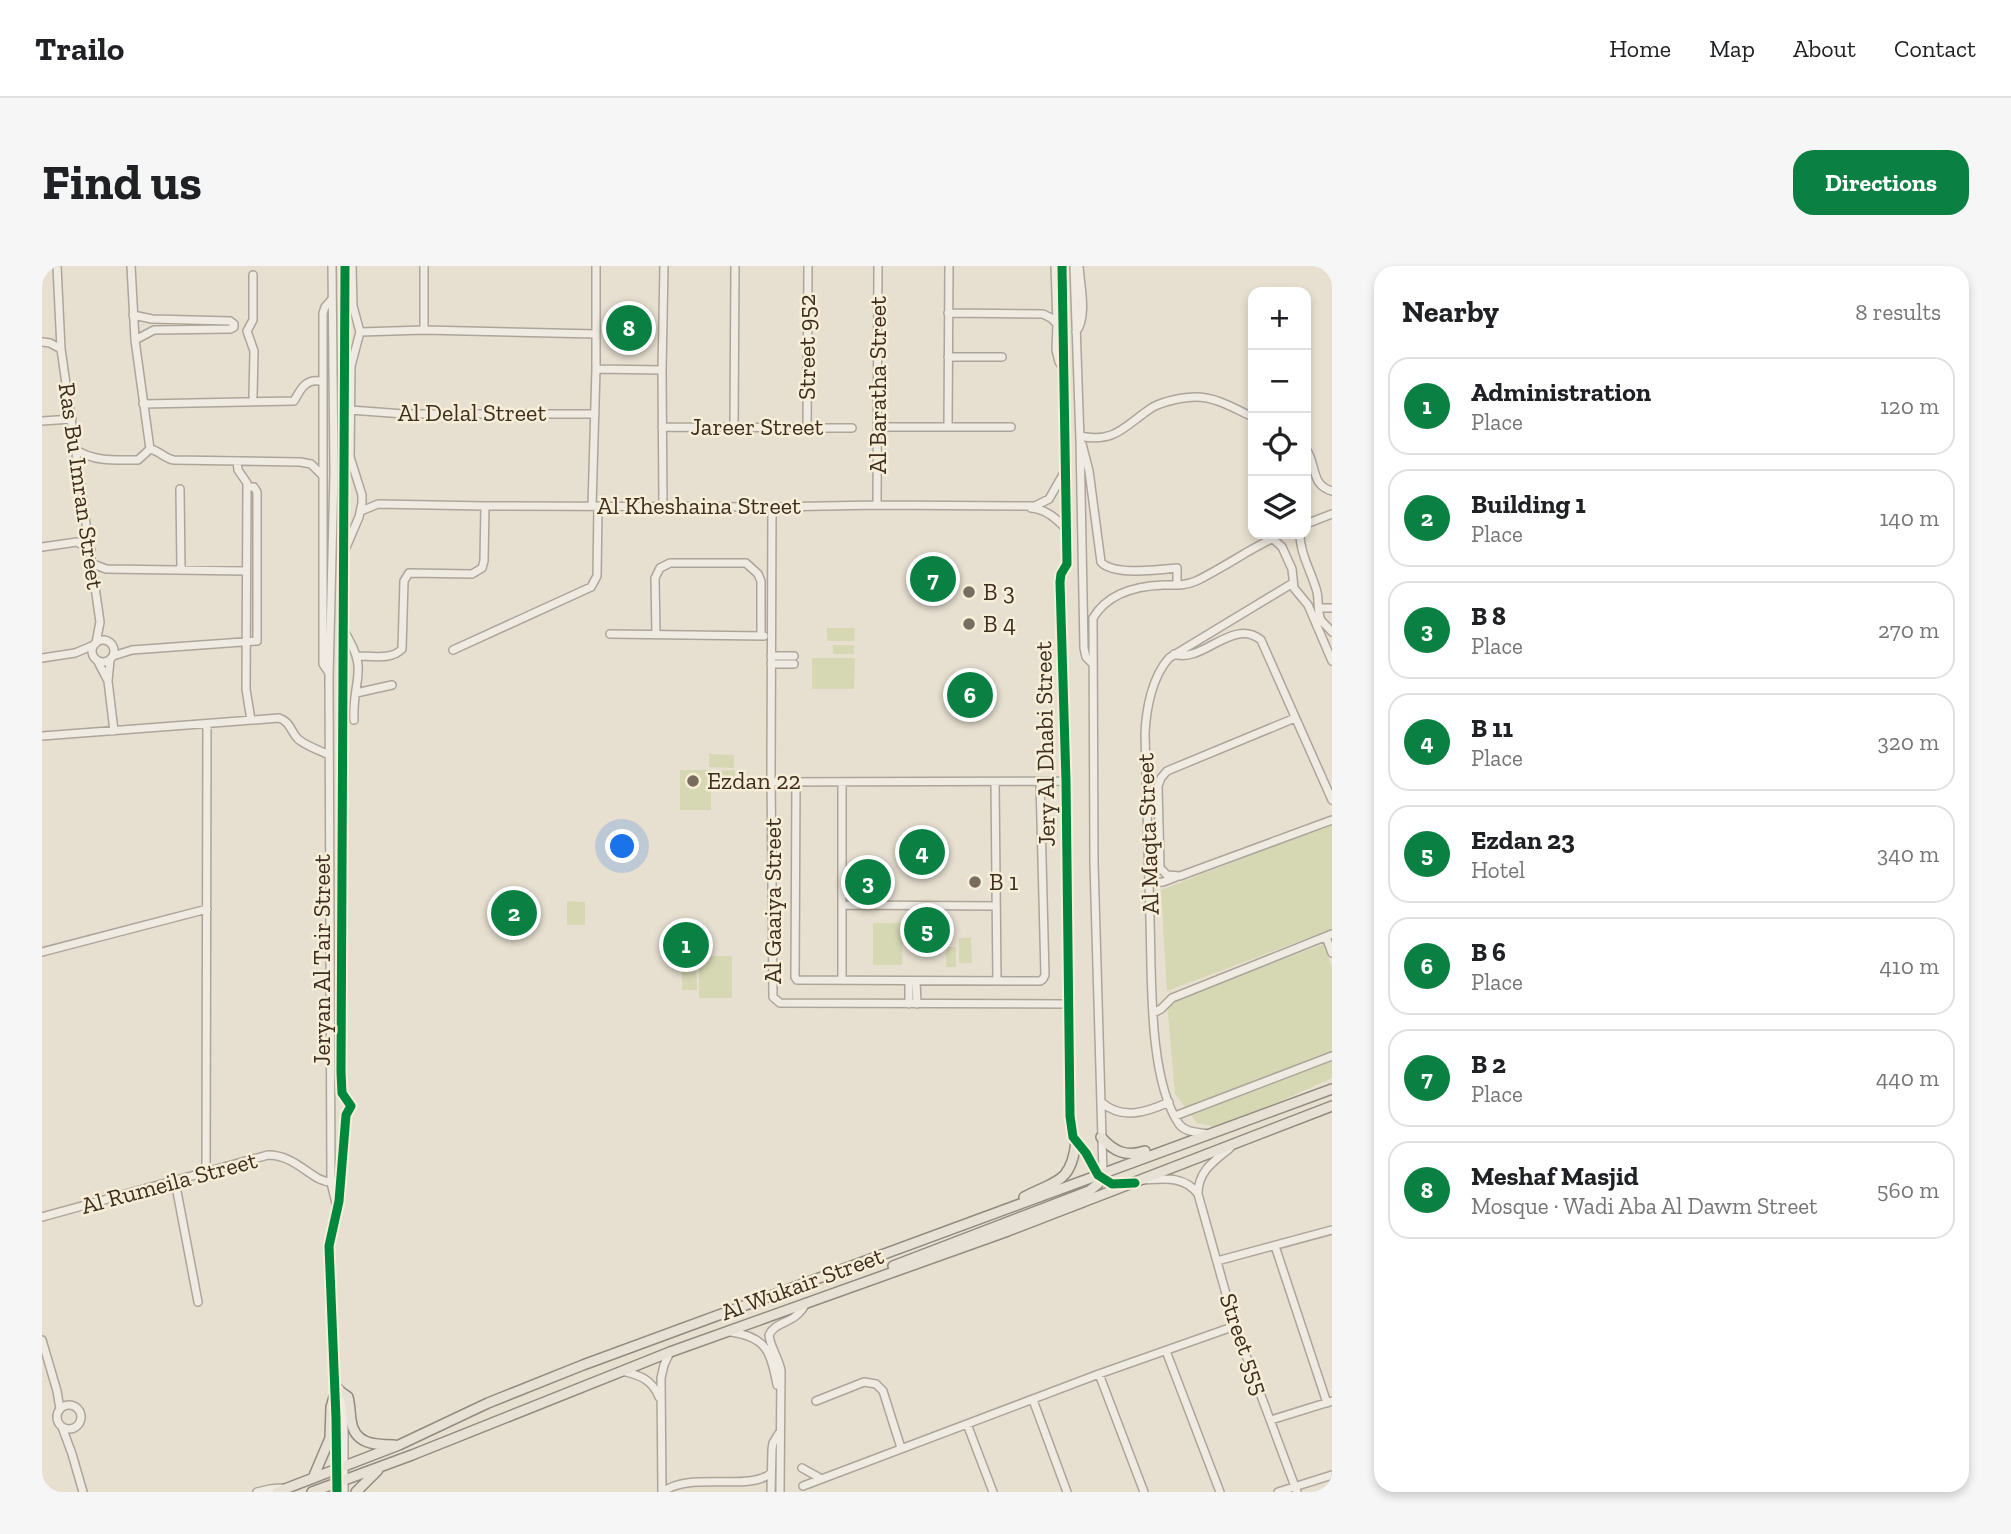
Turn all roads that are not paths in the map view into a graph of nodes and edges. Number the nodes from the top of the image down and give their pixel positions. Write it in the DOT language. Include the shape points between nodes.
graph roads {
  1 [pos="57,266"];
  2 [pos="131,266"];
  3 [pos="345,266"];
  4 [pos="352,266"];
  5 [pos="424,266"];
  6 [pos="596,266"];
  7 [pos="664,266"];
  8 [pos="735,266"];
  9 [pos="808,266"];
  10 [pos="878,266"];
  11 [pos="949,266"];
  12 [pos="1055,266"];
  13 [pos="1062,266"];
  14 [pos="1074,266"];
  15 [pos="1079,266"];
  16 [pos="330,267"];
  17 [pos="253,275"];
  18 [pos="332,299"];
  19 [pos="1057,305"];
  20 [pos="948,313"];
  21 [pos="1043,314"];
  22 [pos="133,315"];
  23 [pos="252,323"];
  24 [pos="1057,324"];
  25 [pos="234,326"];
  26 [pos="424,330"];
  27 [pos="360,332"];
  28 [pos="1076,333"];
  29 [pos="596,334"];
  30 [pos="135,340"];
  31 [pos="42,342"];
  32 [pos="61,349"];
  33 [pos="948,357"];
  34 [pos="1002,357"];
  35 [pos="596,369"];
  36 [pos="1064,369"];
  37 [pos="662,370"];
  38 [pos="323,382"];
  39 [pos="253,396"];
  40 [pos="143,404"];
  41 [pos="350,410"];
  42 [pos="595,414"];
  43 [pos="1248,415"];
  44 [pos="72,419"];
  45 [pos="42,421"];
  46 [pos="662,427"];
  47 [pos="734,427"];
  48 [pos="877,427"];
  49 [pos="948,427"];
  50 [pos="1011,427"];
  51 [pos="807,428"];
  52 [pos="852,428"];
  53 [pos="1080,438"];
  54 [pos="150,449"];
  55 [pos="76,450"];
  56 [pos="323,457"];
  57 [pos="1311,460"];
  58 [pos="237,461"];
  59 [pos="311,464"];
  60 [pos="1066,470"];
  61 [pos="323,477"];
  62 [pos="247,487"];
  63 [pos="180,489"];
  64 [pos="1332,491"];
  65 [pos="362,495"];
  66 [pos="378,504"];
  67 [pos="247,505"];
  68 [pos="257,505"];
  69 [pos="877,505"];
  70 [pos="485,506"];
  71 [pos="595,506"];
  72 [pos="663,506"];
  73 [pos="772,507"];
  74 [pos="1035,507"];
  75 [pos="361,511"];
  76 [pos="1332,514"];
  77 [pos="1311,522"];
  78 [pos="88,529"];
  79 [pos="1067,530"];
  80 [pos="1270,539"];
  81 [pos="1273,539"];
  82 [pos="1301,539"];
  83 [pos="77,542"];
  84 [pos="42,547"];
  85 [pos="247,548"];
  86 [pos="256,548"];
  87 [pos="91,550"];
  88 [pos="342,555"];
  89 [pos="93,564"];
  90 [pos="181,569"];
  91 [pos="246,570"];
  92 [pos="1293,583"];
  93 [pos="1177,585"];
  94 [pos="327,598"];
  95 [pos="1319,608"];
  96 [pos="1332,608"];
  97 [pos="100,622"];
  98 [pos="342,628"];
  99 [pos="1332,632"];
  100 [pos="610,634"];
  101 [pos="656,635"];
  102 [pos="761,636"];
  103 [pos="771,636"];
  104 [pos="246,641"];
  105 [pos="110,643"];
  106 [pos="95,644"];
  107 [pos="132,650"];
  108 [pos="453,650"];
  109 [pos="75,653"];
  110 [pos="1174,654"];
  111 [pos="358,656"];
  112 [pos="42,657"];
  113 [pos="111,658"];
  114 [pos="96,660"];
  115 [pos="771,660"];
  116 [pos="794,660"];
  117 [pos="1332,662"];
  118 [pos="1092,663"];
  119 [pos="108,681"];
  120 [pos="392,685"];
  121 [pos="356,693"];
  122 [pos="1295,718"];
  123 [pos="251,720"];
  124 [pos="354,720"];
  125 [pos="207,723"];
  126 [pos="114,731"];
  127 [pos="42,736"];
  128 [pos="329,755"];
  129 [pos="1066,781"];
  130 [pos="771,782"];
  131 [pos="796,782"];
  132 [pos="842,782"];
  133 [pos="995,782"];
  134 [pos="1040,782"];
  135 [pos="1332,800"];
  136 [pos="1332,820"];
  137 [pos="1177,877"];
  138 [pos="1149,883"];
  139 [pos="842,905"];
  140 [pos="996,906"];
  141 [pos="206,909"];
  142 [pos="1329,935"];
  143 [pos="42,952"];
  144 [pos="1332,953"];
  145 [pos="842,980"];
  146 [pos="913,981"];
  147 [pos="997,981"];
  148 [pos="913,1004"];
  149 [pos="1068,1004"];
  150 [pos="1153,1013"];
  151 [pos="1332,1056"];
  152 [pos="1331,1089"];
  153 [pos="347,1100"];
  154 [pos="332,1101"];
  155 [pos="1101,1102"];
  156 [pos="1169,1102"];
  157 [pos="1332,1106"];
  158 [pos="1117,1113"];
  159 [pos="1175,1116"];
  160 [pos="1101,1125"];
  161 [pos="1209,1134"];
  162 [pos="1101,1137"];
  163 [pos="1076,1142"];
  164 [pos="1236,1142"];
  165 [pos="1167,1149"];
  166 [pos="206,1173"];
  167 [pos="1101,1176"];
  168 [pos="340,1178"];
  169 [pos="175,1181"];
  170 [pos="1138,1182"];
  171 [pos="331,1183"];
  172 [pos="1198,1194"];
  173 [pos="1017,1205"];
  174 [pos="337,1214"];
  175 [pos="42,1217"];
  176 [pos="1332,1230"];
  177 [pos="1275,1246"];
  178 [pos="1217,1261"];
  179 [pos="871,1279"];
  180 [pos="198,1302"];
  181 [pos="806,1303"];
  182 [pos="1235,1326"];
  183 [pos="727,1331"];
  184 [pos="42,1341"];
  185 [pos="1166,1351"];
  186 [pos="670,1352"];
  187 [pos="621,1371"];
  188 [pos="1099,1374"];
  189 [pos="56,1385"];
  190 [pos="338,1394"];
  191 [pos="1033,1400"];
  192 [pos="816,1401"];
  193 [pos="1329,1402"];
  194 [pos="661,1403"];
  195 [pos="779,1403"];
  196 [pos="72,1406"];
  197 [pos="60,1409"];
  198 [pos="1271,1420"];
  199 [pos="967,1424"];
  200 [pos="77,1426"];
  201 [pos="62,1427"];
  202 [pos="779,1433"];
  203 [pos="399,1445"];
  204 [pos="901,1448"];
  205 [pos="72,1454"];
  206 [pos="382,1466"];
  207 [pos="802,1468"];
  208 [pos="771,1473"];
  209 [pos="1332,1475"];
  210 [pos="313,1478"];
  211 [pos="340,1478"];
  212 [pos="820,1478"];
  213 [pos="758,1484"];
  214 [pos="803,1486"];
  215 [pos="1296,1489"];
  216 [pos="285,1491"];
  217 [pos="83,1492"];
  218 [pos="257,1492"];
  219 [pos="312,1492"];
  220 [pos="344,1492"];
  221 [pos="356,1492"];
  222 [pos="662,1492"];
  223 [pos="770,1492"];
  224 [pos="780,1492"];
  225 [pos="993,1492"];
  226 [pos="1067,1492"];
  227 [pos="1144,1492"];
  228 [pos="1220,1492"];
  229 [pos="1278,1492"];
  1 -- 32 [label="street, Ras Bu Imran Street"];
  2 -- 22 [label="street"];
  3 -- 88 [label="street, Jeryan Al Tair Street"];
  4 -- 27 [label="street, Jeryan Al Tair Street" via="353,306"];
  5 -- 26 [label="street"];
  6 -- 29 [label="street"];
  7 -- 37 [label="street"];
  8 -- 47 [label="street"];
  9 -- 51 [label="street, Street 952"];
  10 -- 48 [label="street, Al Baratha Street"];
  11 -- 20 [label="street"];
  12 -- 19 [label="street"];
  13 -- 36 [label="street, Jery Al Dhabi Street"];
  14 -- 28 [label="street, Jery Al Dhabi Street"];
  15 -- 28 [label="street" via="1082,314"];
  16 -- 18 [label="street, Jeryan Al Tair Street"];
  17 -- 23 [label="street"];
  18 -- 38 [label="street" via="323,313"];
  18 -- 94 [label="street, Jeryan Al Tair Street" via="334,473"];
  19 -- 21 [label="street"];
  19 -- 24 [label="street"];
  20 -- 21 [label="street"];
  20 -- 33 [label="street"];
  21 -- 24 [label="street"];
  22 -- 25 [label="street" via="152,320 230,321"];
  22 -- 30 [label="street"];
  23 -- 25 [label="street"];
  23 -- 39 [label="street" via="247,331 254,351"];
  24 -- 36 [label="street" via="1056,349"];
  25 -- 30 [label="street" via="154,330"];
  26 -- 27 [label="street"];
  26 -- 29 [label="street"];
  27 -- 41 [label="street, Jeryan Al Tair Street" via="352,360"];
  28 -- 53 [label="street, Jery Al Dhabi Street"];
  29 -- 35 [label="street"];
  30 -- 40 [label="street"];
  31 -- 32 [label="street"];
  32 -- 44 [label="street, Ras Bu Imran Street"];
  33 -- 34 [label="street"];
  33 -- 49 [label="street"];
  35 -- 37 [label="street"];
  35 -- 42 [label="street"];
  36 -- 60 [label="street, Jery Al Dhabi Street"];
  37 -- 46 [label="street"];
  38 -- 40 [label="street" via="309,381 294,401"];
  38 -- 56 [label="street"];
  40 -- 54 [label="street"];
  41 -- 42 [label="street, Al Delal Street"];
  41 -- 65 [label="street, Jeryan Al Tair Street" via="351,457"];
  42 -- 71 [label="street"];
  43 -- 53 [label="street" via="1195,397 1156,405 1110,436"];
  44 -- 45 [label="street"];
  44 -- 55 [label="street, Ras Bu Imran Street"];
  46 -- 47 [label="street, Jareer Street"];
  46 -- 72 [label="street"];
  47 -- 51 [label="street, Jareer Street"];
  48 -- 49 [label="street"];
  48 -- 69 [label="street, Al Baratha Street"];
  49 -- 50 [label="street"];
  51 -- 52 [label="street, Jareer Street"];
  53 -- 93 [label="street" via="1088,464 1101,562 1119,570 1177,568"];
  53 -- 118 [label="street, Jery Al Dhabi Street" via="1084,648"];
  54 -- 55 [label="street" via="136,460 93,459"];
  54 -- 58 [label="street" via="171,460"];
  55 -- 78 [label="street, Ras Bu Imran Street"];
  56 -- 59 [label="street"];
  56 -- 61 [label="street"];
  57 -- 64 [label="street" via="1319,484"];
  58 -- 59 [label="street"];
  58 -- 62 [label="street"];
  59 -- 61 [label="street"];
  60 -- 74 [label="street" via="1052,496"];
  60 -- 79 [label="street, Jery Al Dhabi Street"];
  61 -- 94 [label="street"];
  62 -- 67 [label="street"];
  62 -- 68 [label="street" via="257,490"];
  63 -- 90 [label="street"];
  65 -- 66 [label="street, Al Kheshaina Street"];
  65 -- 75 [label="street, Jeryan Al Tair Street"];
  66 -- 70 [label="street, Al Kheshaina Street"];
  66 -- 75 [label="street, Al Kheshaina Street"];
  67 -- 68 [label="street"];
  67 -- 85 [label="street"];
  68 -- 86 [label="street"];
  69 -- 73 [label="street, Al Kheshaina Street"];
  69 -- 74 [label="street, Al Kheshaina Street"];
  70 -- 71 [label="street, Al Kheshaina Street"];
  70 -- 111 [label="street" via="482,568 472,574 412,572 405,578 400,652"];
  71 -- 72 [label="street, Al Kheshaina Street"];
  71 -- 108 [label="street" via="597,576 591,587"];
  72 -- 73 [label="street, Al Kheshaina Street"];
  73 -- 103 [label="street, Al Gaaiya Street"];
  74 -- 79 [label="street"];
  75 -- 88 [label="street, Jeryan Al Tair Street"];
  76 -- 77 [label="street"];
  78 -- 83 [label="street"];
  78 -- 87 [label="street, Ras Bu Imran Street"];
  79 -- 129 [label="street, Jery Al Dhabi Street" via="1067,564 1060,578"];
  80 -- 93 [label="street" via="1197,580"];
  81 -- 92 [label="street" via="1288,559"];
  82 -- 95 [label="street"];
  83 -- 84 [label="street"];
  83 -- 87 [label="street"];
  85 -- 86 [label="street"];
  85 -- 91 [label="street"];
  86 -- 104 [label="street" via="257,641"];
  87 -- 89 [label="street, Ras Bu Imran Street"];
  88 -- 98 [label="street, Jeryan Al Tair Street"];
  89 -- 90 [label="street" via="106,569"];
  89 -- 97 [label="street, Ras Bu Imran Street"];
  90 -- 91 [label="street"];
  91 -- 104 [label="street"];
  92 -- 110 [label="street, Al Maqta Street"];
  92 -- 117 [label="street" via="1295,592 1307,602"];
  93 -- 118 [label="street, Jery Al Dhabi Street" via="1129,590 1099,608 1093,618"];
  94 -- 128 [label="street, Jeryan Al Tair Street"];
  95 -- 96 [label="street"];
  95 -- 99 [label="street" via="1321,620"];
  97 -- 105 [label="street, Ras Bu Imran Street"];
  97 -- 106 [label="street, Ras Bu Imran Street"];
  98 -- 111 [label="street"];
  98 -- 153 [label="street, Jeryan Al Tair Street" via="341,1072"];
  100 -- 101 [label="street"];
  101 -- 102 [label="street"];
  101 -- 102 [label="street" via="655,578 660,568 670,563 747,563 761,581"];
  102 -- 103 [label="street"];
  103 -- 115 [label="street, Al Gaaiya Street"];
  104 -- 107 [label="street"];
  104 -- 123 [label="street"];
  105 -- 106 [label="street"];
  105 -- 107 [label="street"];
  105 -- 113 [label="street" via="114,650"];
  106 -- 109 [label="street"];
  106 -- 114 [label="street"];
  107 -- 113 [label="street"];
  109 -- 112 [label="street"];
  109 -- 114 [label="street"];
  110 -- 122 [label="street" via="1188,656 1240,634 1258,637"];
  110 -- 138 [label="street, Al Maqta Street" via="1158,675 1147,711"];
  111 -- 121 [label="street"];
  113 -- 114 [label="street"];
  113 -- 119 [label="street"];
  114 -- 119 [label="street"];
  115 -- 116 [label="street"];
  115 -- 130 [label="street, Al Gaaiya Street"];
  118 -- 155 [label="street, Jery Al Dhabi Street"];
  119 -- 126 [label="street"];
  120 -- 121 [label="street"];
  121 -- 124 [label="street"];
  122 -- 135 [label="street"];
  122 -- 137 [label="street" via="1167,771 1159,782 1159,865 1165,874"];
  123 -- 125 [label="street"];
  123 -- 128 [label="street" via="282,719 302,742"];
  125 -- 126 [label="street"];
  125 -- 141 [label="street"];
  126 -- 127 [label="street"];
  128 -- 154 [label="street, Jeryan Al Tair Street"];
  129 -- 134 [label="street"];
  129 -- 149 [label="street, Jery Al Dhabi Street"];
  130 -- 131 [label="street"];
  130 -- 148 [label="street, Al Gaaiya Street" via="773,997 780,1003"];
  131 -- 132 [label="street"];
  131 -- 145 [label="street" via="795,977"];
  132 -- 133 [label="street"];
  132 -- 139 [label="street"];
  133 -- 134 [label="street"];
  133 -- 140 [label="street"];
  134 -- 147 [label="street" via="1045,977 1040,981"];
  136 -- 137 [label="street"];
  137 -- 138 [label="street"];
  138 -- 150 [label="street, Al Maqta Street"];
  139 -- 140 [label="street"];
  139 -- 145 [label="street"];
  140 -- 147 [label="street"];
  141 -- 143 [label="street"];
  141 -- 166 [label="street"];
  142 -- 144 [label="street"];
  142 -- 150 [label="street" via="1172,998"];
  145 -- 146 [label="street"];
  146 -- 147 [label="street"];
  146 -- 148 [label="street"];
  148 -- 149 [label="street, Al Gaaiya Street"];
  149 -- 163 [label="street, Jery Al Dhabi Street" via="1070,1116"];
  150 -- 156 [label="street, Al Maqta Street"];
  151 -- 159 [label="street"];
  152 -- 161 [label="main road, Al Wukair Street"];
  153 -- 154 [label="street"];
  153 -- 168 [label="street, Jeryan Al Tair Street" via="351,1106 346,1115"];
  154 -- 171 [label="street, Jeryan Al Tair Street"];
  155 -- 158 [label="street"];
  155 -- 160 [label="street, Jery Al Dhabi Street"];
  156 -- 158 [label="street" via="1139,1112"];
  156 -- 159 [label="street, Al Maqta Street"];
  157 -- 164 [label="main road, Al Wukair Street"];
  158 -- 160 [label="street"];
  159 -- 161 [label="street" via="1185,1129"];
  160 -- 162 [label="street, Jery Al Dhabi Street"];
  161 -- 165 [label="main road, Al Wukair Street"];
  162 -- 165 [label="main road" via="1112,1149 1126,1154"];
  162 -- 167 [label="street, Jery Al Dhabi Street"];
  163 -- 167 [label="street, Jery Al Dhabi Street"];
  163 -- 173 [label="main road" via="1073,1163 1065,1175"];
  164 -- 170 [label="main road, Al Wukair Street"];
  164 -- 172 [label="street" via="1204,1171"];
  165 -- 167 [label="main road, Al Wukair Street"];
  166 -- 169 [label="street, Al Rumeila Street"];
  166 -- 171 [label="street, Al Rumeila Street" via="273,1155 288,1158"];
  167 -- 170 [label="street" via="1119,1185"];
  167 -- 173 [label="main road, Al Wukair Street"];
  167 -- 179 [label="main road" via="1089,1191 885,1269"];
  168 -- 171 [label="street"];
  168 -- 174 [label="street, Jeryan Al Tair Street"];
  169 -- 175 [label="street, Al Rumeila Street"];
  169 -- 180 [label="street"];
  170 -- 172 [label="street" via="1178,1180"];
  170 -- 179 [label="main road, Al Wukair Street"];
  171 -- 174 [label="street, Jeryan Al Tair Street"];
  172 -- 178 [label="street, Street 555"];
  173 -- 203 [label="main road, Al Wukair Street" via="583,1365 488,1402"];
  174 -- 190 [label="street, Jeryan Al Tair Street" via="329,1246 333,1376"];
  176 -- 177 [label="street"];
  177 -- 178 [label="street"];
  177 -- 193 [label="street"];
  178 -- 182 [label="street, Street 555"];
  179 -- 181 [label="main road, Al Wukair Street"];
  181 -- 183 [label="main road, Al Wukair Street"];
  181 -- 195 [label="street" via="798,1315 769,1335 780,1365"];
  182 -- 185 [label="street"];
  182 -- 198 [label="street, Street 555"];
  183 -- 186 [label="main road, Al Wukair Street"];
  183 -- 195 [label="street" via="752,1336 764,1346"];
  184 -- 189 [label="street"];
  185 -- 188 [label="street"];
  185 -- 228 [label="street"];
  186 -- 187 [label="main road, Al Wukair Street"];
  186 -- 194 [label="street" via="662,1371"];
  187 -- 194 [label="street" via="651,1383"];
  187 -- 206 [label="main road, Al Wukair Street"];
  188 -- 191 [label="street"];
  188 -- 227 [label="street"];
  189 -- 196 [label="street"];
  189 -- 197 [label="street"];
  190 -- 203 [label="main road" via="346,1395 352,1427 362,1441"];
  190 -- 210 [label="main road" via="331,1408 330,1438"];
  190 -- 211 [label="street, Jeryan Al Tair Street"];
  191 -- 199 [label="street"];
  191 -- 226 [label="street"];
  192 -- 204 [label="street" via="864,1382 876,1384 883,1391"];
  193 -- 198 [label="street"];
  194 -- 222 [label="street"];
  195 -- 202 [label="street"];
  196 -- 197 [label="street"];
  196 -- 200 [label="street" via="80,1413"];
  197 -- 201 [label="street" via="57,1418"];
  198 -- 215 [label="street, Street 555"];
  199 -- 204 [label="street"];
  199 -- 225 [label="street"];
  200 -- 201 [label="street"];
  200 -- 205 [label="street"];
  201 -- 205 [label="street"];
  202 -- 208 [label="street" via="773,1443"];
  202 -- 224 [label="street"];
  203 -- 211 [label="main road, Al Wukair Street"];
  204 -- 212 [label="street"];
  205 -- 217 [label="street"];
  206 -- 211 [label="main road, Al Wukair Street"];
  206 -- 221 [label="main road"];
  207 -- 212 [label="street"];
  208 -- 213 [label="street"];
  208 -- 223 [label="street"];
  209 -- 215 [label="street"];
  210 -- 211 [label="main road, Al Wukair Street"];
  210 -- 216 [label="main road, Al Wukair Street"];
  211 -- 216 [label="main road"];
  211 -- 219 [label="main road, Al Wukair Street"];
  211 -- 220 [label="street, Jeryan Al Tair Street"];
  212 -- 214 [label="street"];
  213 -- 222 [label="street" via="676,1485"];
  213 -- 223 [label="street"];
  215 -- 229 [label="street"];
  216 -- 218 [label="street"];
}
